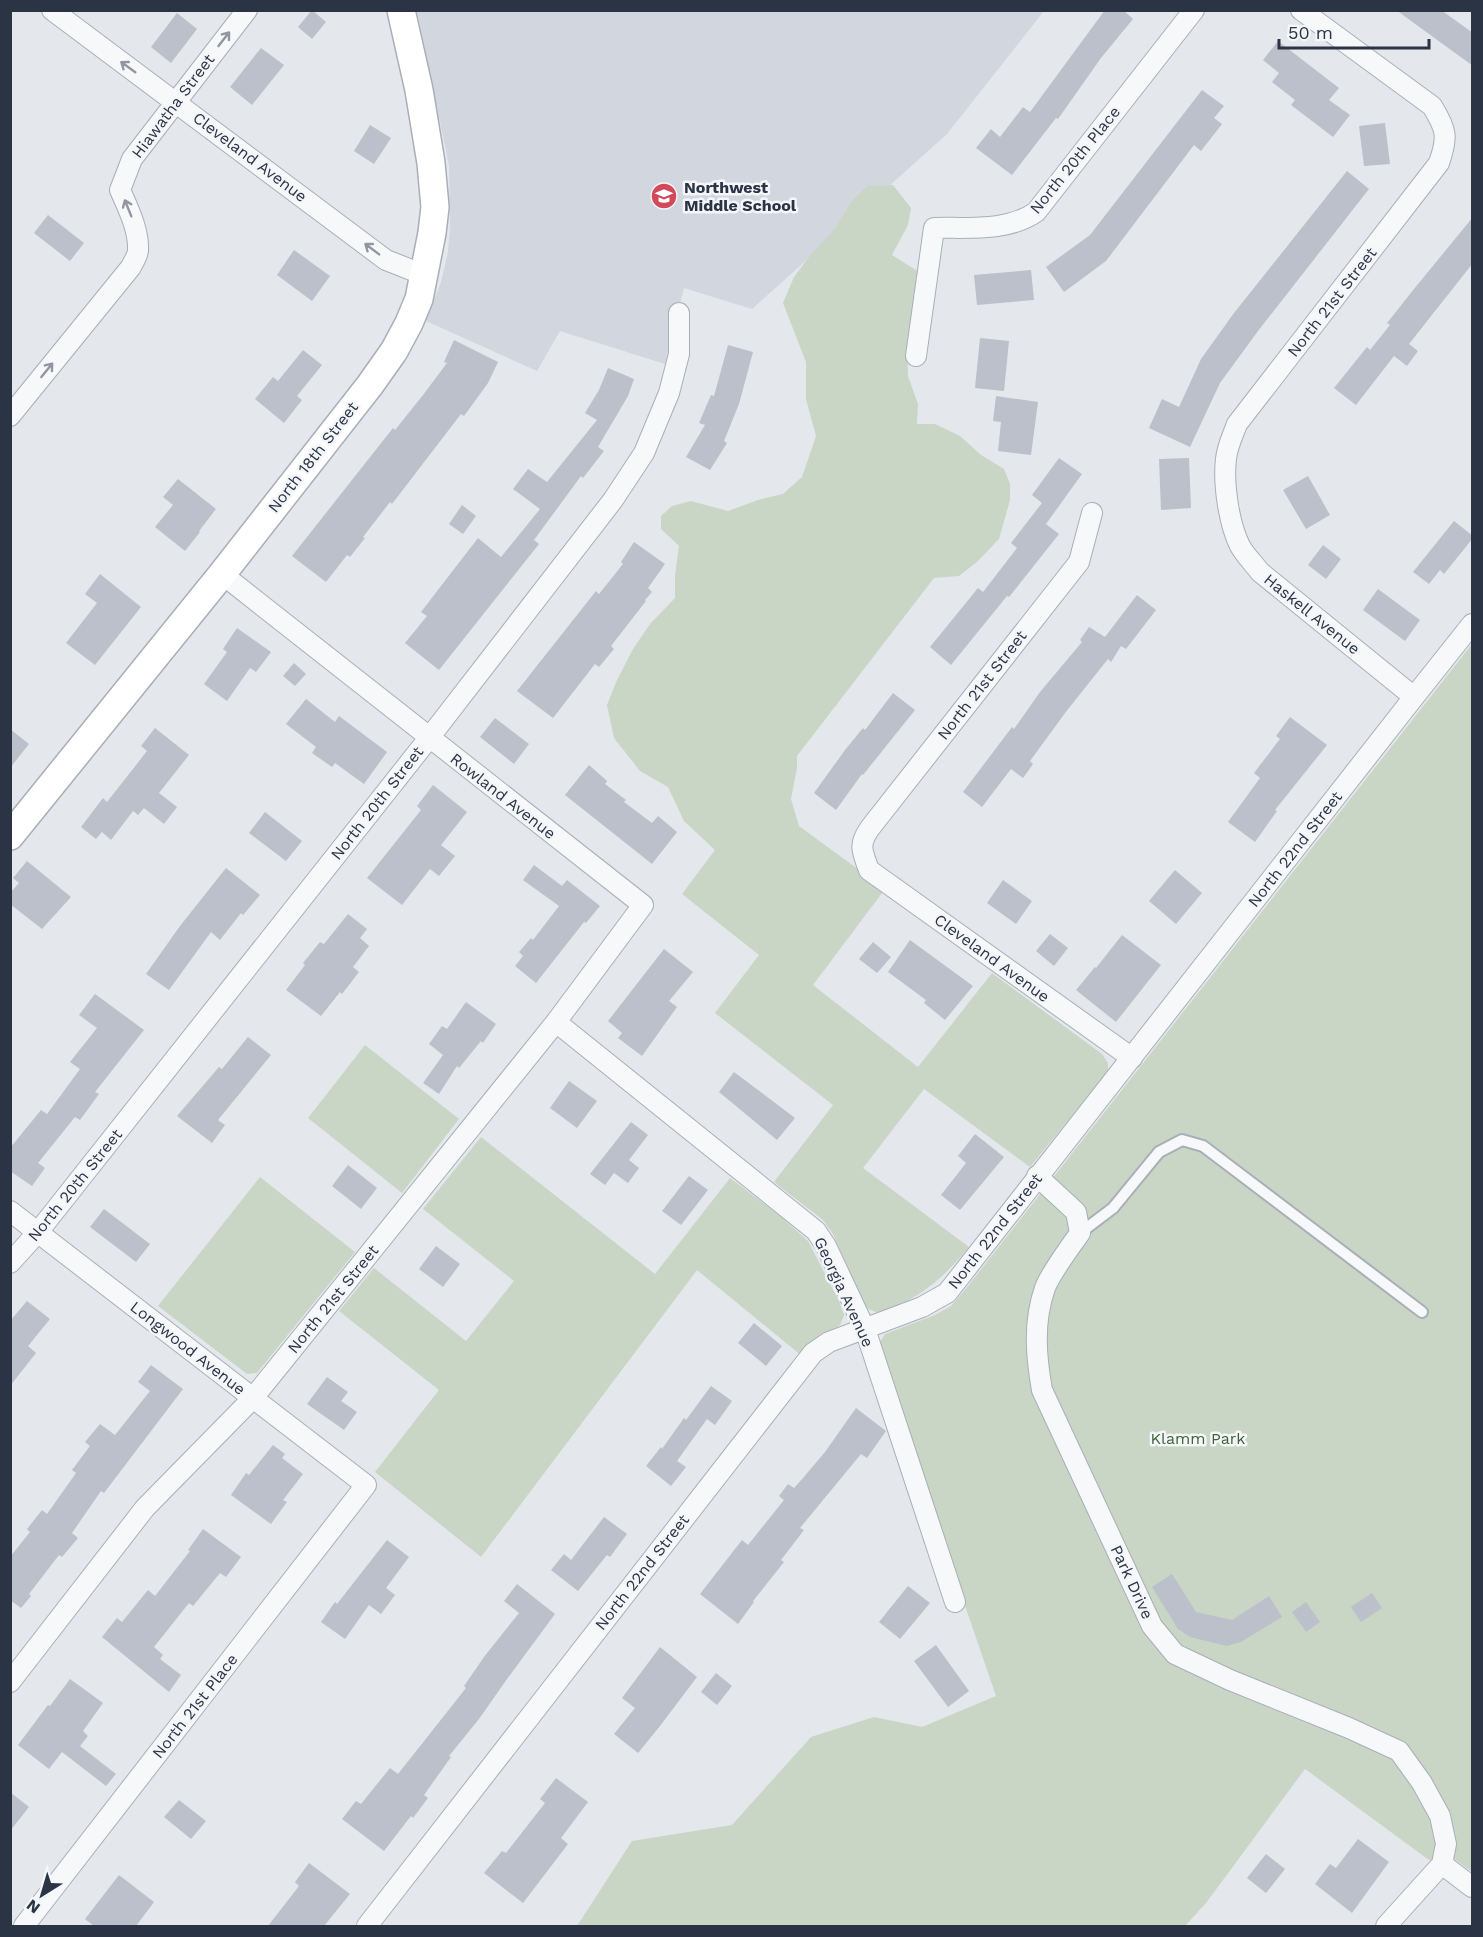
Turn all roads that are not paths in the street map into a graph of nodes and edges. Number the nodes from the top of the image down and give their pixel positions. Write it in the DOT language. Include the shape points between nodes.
graph roads {
  1 [pos="52,10"];
  2 [pos="247,10"];
  3 [pos="401,10"];
  4 [pos="1194,10"];
  5 [pos="1301,10"];
  6 [pos="176,101"];
  7 [pos="424,275"];
  8 [pos="679,313"];
  9 [pos="916,356"];
  10 [pos="10,416"];
  11 [pos="1229,444"];
  12 [pos="1092,513"];
  13 [pos="222,574"];
  14 [pos="1473,624"];
  15 [pos="1414,697"];
  16 [pos="429,738"];
  17 [pos="10,836"];
  18 [pos="862,851"];
  19 [pos="643,905"];
  20 [pos="556,1022"];
  21 [pos="1132,1058"];
  22 [pos="1037,1176"];
  23 [pos="10,1211"];
  24 [pos="38,1232"];
  25 [pos="1080,1233"];
  26 [pos="10,1263"];
  27 [pos="1422,1312"];
  28 [pos="865,1329"];
  29 [pos="253,1398"];
  30 [pos="366,1485"];
  31 [pos="955,1602"];
  32 [pos="10,1682"];
  33 [pos="1442,1864"];
  34 [pos="1473,1887"];
  35 [pos="24,1926"];
  36 [pos="367,1926"];
  37 [pos="1386,1926"];
  6 -- 1 [label="street, Cleveland Avenue, one-way"];
  6 -- 2 [label="street, Hiawatha Street, one-way"];
  3 -- 7 [label="main road, North 18th Street" via="434,184 434,224"];
  4 -- 9 [label="street, North 20th Place" via="1036,212 1024,220 1000,226 934,228"];
  5 -- 11 [label="street, North 21st Street" via="1432,106 1443,124 1446,144 1439,163 1237,424"];
  7 -- 6 [label="street, Cleveland Avenue, one-way" via="386,260"];
  10 -- 6 [label="street, Hiawatha Street, one-way" via="138,252 132,218 120,190 132,159"];
  7 -- 13 [label="main road, North 18th Street" via="419,299 394,351"];
  8 -- 16 [label="street, North 20th Street" via="680,354 644,453 613,500"];
  11 -- 15 [label="street, Haskell Avenue" via="1227,491 1241,547 1260,572"];
  12 -- 18 [label="street, North 21st Street" via="1079,562 870,828 862,839"];
  13 -- 16 [label="street, Rowland Avenue"];
  13 -- 17 [label="main road, North 18th Street"];
  14 -- 15 [label="street, North 22nd Street"];
  15 -- 21 [label="street, North 22nd Street"];
  16 -- 19 [label="street, Rowland Avenue"];
  16 -- 24 [label="street, North 20th Street"];
  18 -- 21 [label="street, Cleveland Avenue" via="869,870"];
  19 -- 20 [label="street, North 21st Street"];
  20 -- 28 [label="street, Georgia Avenue" via="816,1231"];
  20 -- 29 [label="street, North 21st Street"];
  21 -- 22 [label="street, North 22nd Street"];
  22 -- 25 [label="street" via="1076,1212"];
  22 -- 28 [label="street, North 22nd Street" via="947,1293"];
  23 -- 24 [label="street, Longwood Avenue"];
  24 -- 26 [label="street, North 20th Street"];
  24 -- 29 [label="street, Longwood Avenue"];
  25 -- 27 [label="lane" via="1113,1208 1159,1152 1182,1140 1203,1146"];
  25 -- 33 [label="street, Park Drive" via="1045,1287 1036,1325 1042,1390 1152,1626 1175,1654 1399,1751 1440,1816 1446,1844"];
  28 -- 31 [label="street, Georgia Avenue"];
  28 -- 36 [label="street, North 22nd Street" via="829,1342 800,1368"];
  29 -- 30 [label="street, Longwood Avenue"];
  29 -- 32 [label="street, North 21st Street" via="145,1508"];
  30 -- 35 [label="street, North 21st Place"];
  33 -- 34 [label="street"];
  33 -- 37 [label="street"];
}
